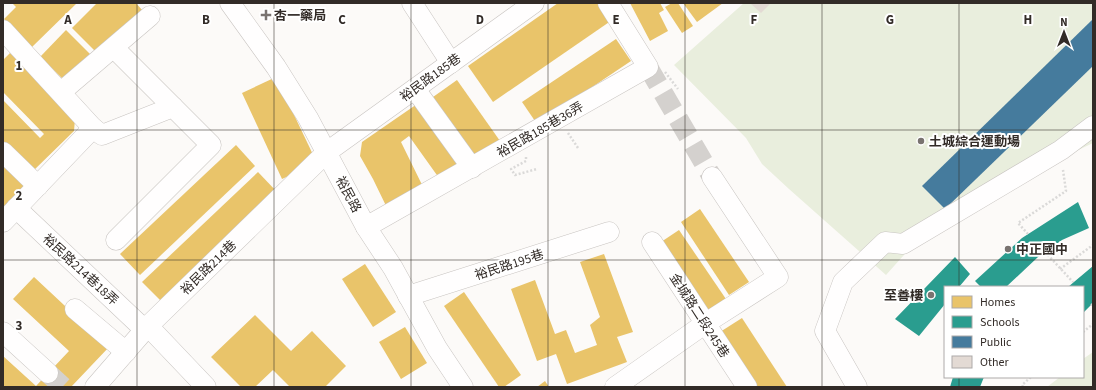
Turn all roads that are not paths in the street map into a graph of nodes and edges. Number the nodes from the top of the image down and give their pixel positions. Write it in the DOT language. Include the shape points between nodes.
graph roads {
  1 [pos="230,3"];
  2 [pos="412,3"];
  3 [pos="534,3"];
  4 [pos="608,3"];
  5 [pos="150,16"];
  6 [pos="3,30"];
  7 [pos="114,48"];
  8 [pos="451,63"];
  9 [pos="414,89"];
  10 [pos="61,92"];
  11 [pos="173,107"];
  12 [pos="1093,126"];
  13 [pos="97,132"];
  14 [pos="3,152"];
  15 [pos="327,152"];
  16 [pos="472,168"];
  17 [pos="712,177"];
  18 [pos="38,186"];
  19 [pos="10,215"];
  20 [pos="366,227"];
  21 [pos="609,232"];
  22 [pos="116,240"];
  23 [pos="652,242"];
  24 [pos="408,296"];
  25 [pos="75,309"];
  26 [pos="706,323"];
  27 [pos="147,328"];
  28 [pos="3,332"];
  29 [pos="126,352"];
  30 [pos="48,373"];
  31 [pos="95,387"];
  32 [pos="206,387"];
  33 [pos="463,387"];
  34 [pos="615,387"];
  35 [pos="747,387"];
  36 [pos="857,387"];
  1 -- 15 [label="street, 裕民路" via="276,67"];
  2 -- 8 [label="street"];
  3 -- 8 [label="street, 裕民路185巷"];
  4 -- 16 [label="street, 裕民路185巷36弄" via="648,67"];
  5 -- 7 [label="street"];
  6 -- 10 [label="street"];
  7 -- 10 [label="street"];
  7 -- 11 [label="street"];
  8 -- 9 [label="street, 裕民路185巷"];
  9 -- 15 [label="street, 裕民路185巷"];
  9 -- 16 [label="street"];
  10 -- 13 [label="street"];
  11 -- 13 [label="street"];
  11 -- 22 [label="street" via="210,145"];
  12 -- 36 [label="street" via="1061,150 902,244 885,242 843,282 825,331"];
  13 -- 18 [label="street"];
  14 -- 18 [label="street"];
  15 -- 20 [label="street, 裕民路"];
  15 -- 27 [label="street, 裕民路214巷"];
  16 -- 20 [label="street, 裕民路185巷36弄"];
  17 -- 26 [label="street" via="778,277"];
  18 -- 19 [label="street"];
  19 -- 27 [label="street, 裕民路214巷18弄"];
  20 -- 24 [label="street, 裕民路"];
  21 -- 24 [label="street, 裕民路195巷"];
  23 -- 26 [label="street, 金城路二段245巷"];
  24 -- 33 [label="street, 裕民路" via="437,348"];
  25 -- 29 [label="street"];
  26 -- 34 [label="street"];
  26 -- 35 [label="street, 金城路二段245巷"];
  27 -- 29 [label="street, 裕民路214巷"];
  27 -- 32 [label="street, 裕民路214巷18弄"];
  28 -- 30 [label="street"];
  29 -- 31 [label="street, 裕民路214巷"];
}
